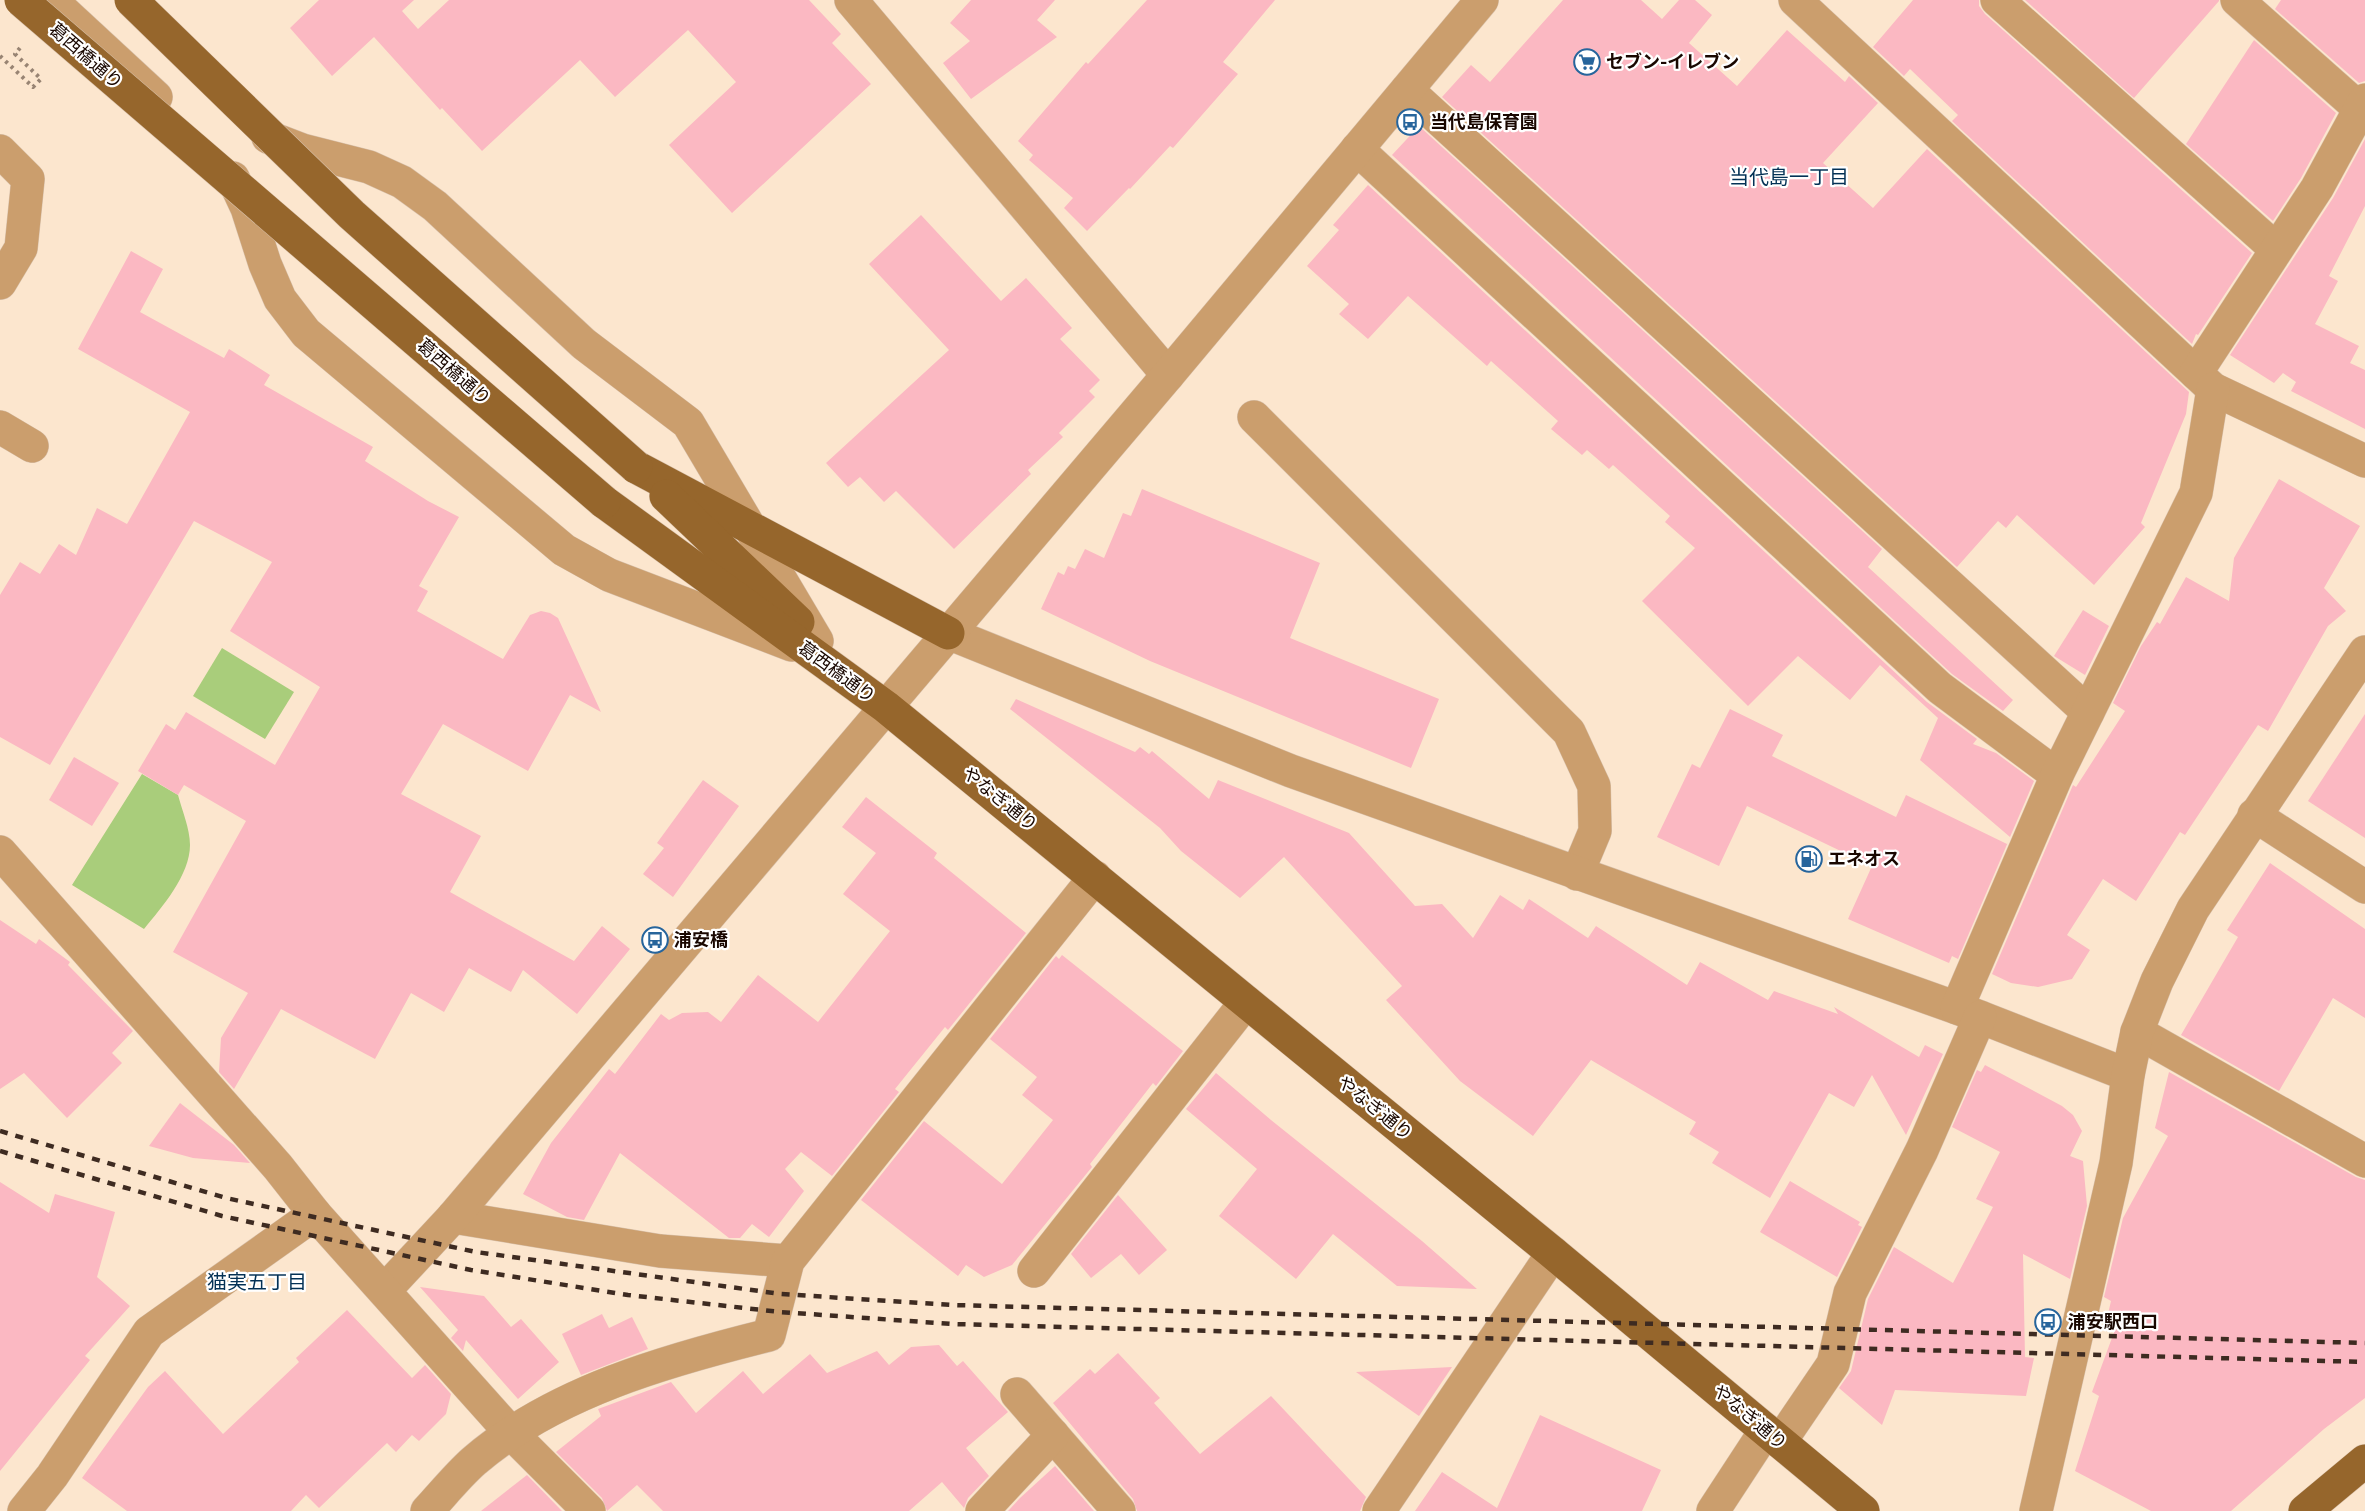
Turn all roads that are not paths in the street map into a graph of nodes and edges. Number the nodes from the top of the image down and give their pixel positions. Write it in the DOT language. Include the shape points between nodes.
graph roads {
  1 [pos="21,0"];
  2 [pos="51,0"];
  3 [pos="111,0"];
  4 [pos="131,0"];
  5 [pos="851,0"];
  6 [pos="1482,0"];
  7 [pos="1795,0"];
  8 [pos="1997,0"];
  9 [pos="2237,0"];
  10 [pos="1407,90"];
  11 [pos="2363,104"];
  12 [pos="1357,149"];
  13 [pos="0,151"];
  14 [pos="2276,249"];
  15 [pos="0,283"];
  16 [pos="1168,375"];
  17 [pos="2205,381"];
  18 [pos="1254,417"];
  19 [pos="0,427"];
  20 [pos="32,446"];
  21 [pos="2365,461"];
  22 [pos="636,467"];
  23 [pos="752,530"];
  24 [pos="948,633"];
  25 [pos="812,646"];
  26 [pos="2365,652"];
  27 [pos="886,707"];
  28 [pos="2088,712"];
  29 [pos="2057,775"];
  30 [pos="2254,815"];
  31 [pos="0,852"];
  32 [pos="1577,874"];
  33 [pos="1095,877"];
  34 [pos="2365,887"];
  35 [pos="1246,1002"];
  36 [pos="1968,1013"];
  37 [pos="2137,1032"];
  38 [pos="2128,1075"];
  39 [pos="2365,1161"];
  40 [pos="315,1214"];
  41 [pos="453,1217"];
  42 [pos="1553,1253"];
  43 [pos="788,1261"];
  44 [pos="1034,1271"];
  45 [pos="385,1290"];
  46 [pos="1017,1394"];
  47 [pos="511,1433"];
  48 [pos="1053,1434"];
  49 [pos="1773,1436"];
  50 [pos="2365,1461"];
  51 [pos="24,1511"];
  52 [pos="427,1511"];
  53 [pos="590,1511"];
  54 [pos="982,1511"];
  55 [pos="1119,1511"];
  56 [pos="1379,1511"];
  57 [pos="1713,1511"];
  58 [pos="1863,1511"];
  59 [pos="2036,1511"];
  60 [pos="2305,1511"];
  1 -- 25 [label="main road, 葛西橋通り, bridge" via="604,502"];
  2 -- 25 [label="street" via="208,144 225,166 247,208 280,299 306,333 564,550 609,575"];
  3 -- 23 [label="street" via="232,115 265,136 369,167 402,182 435,206 584,344 688,423"];
  4 -- 22 [label="main road, 葛西橋通り, bridge" via="352,215"];
  5 -- 16 [label="street"];
  6 -- 10 [label="street"];
  7 -- 17 [label="street"];
  8 -- 14 [label="street"];
  9 -- 11 [label="street"];
  10 -- 12 [label="street"];
  10 -- 28 [label="street"];
  11 -- 14 [label="street" via="2317,188"];
  12 -- 16 [label="street"];
  12 -- 29 [label="street" via="1940,688"];
  13 -- 15 [label="street" via="28,179 21,248"];
  14 -- 17 [label="street"];
  16 -- 24 [label="street"];
  17 -- 21 [label="street"];
  17 -- 28 [label="street" via="2196,493"];
  18 -- 32 [label="street" via="1569,732 1594,786 1595,831"];
  19 -- 20 [label="street"];
  22 -- 23 [label="main road"];
  22 -- 25 [label="main road, 葛西橋通り"];
  23 -- 24 [label="main road"];
  23 -- 25 [label="street"];
  24 -- 27 [label="street"];
  24 -- 32 [label="street" via="1291,771"];
  25 -- 27 [label="main road, 葛西橋通り"];
  26 -- 30 [label="street"];
  27 -- 33 [label="main road, やなぎ通り"];
  27 -- 41 [label="street"];
  28 -- 29 [label="street"];
  29 -- 36 [label="street"];
  30 -- 34 [label="street"];
  30 -- 37 [label="street" via="2193,909"];
  31 -- 40 [label="street"];
  32 -- 36 [label="street"];
  33 -- 35 [label="main road, やなぎ通り"];
  33 -- 43 [label="street"];
  35 -- 42 [label="main road, やなぎ通り"];
  35 -- 44 [label="street"];
  36 -- 38 [label="street"];
  36 -- 49 [label="street" via="1922,1150 1850,1293 1833,1364"];
  37 -- 38 [label="street"];
  37 -- 39 [label="street"];
  38 -- 59 [label="street" via="2116,1163"];
  40 -- 45 [label="street"];
  40 -- 51 [label="street" via="150,1332"];
  41 -- 43 [label="street" via="660,1251"];
  41 -- 45 [label="street"];
  42 -- 49 [label="main road, やなぎ通り"];
  42 -- 56 [label="street"];
  43 -- 47 [label="street" via="769,1335 694,1354 602,1386"];
  45 -- 47 [label="street"];
  46 -- 48 [label="street"];
  47 -- 52 [label="street" via="473,1462"];
  47 -- 53 [label="street"];
  48 -- 54 [label="street"];
  48 -- 55 [label="street"];
  49 -- 57 [label="street"];
  49 -- 58 [label="main road, やなぎ通り"];
  50 -- 60 [label="main road"];
}
